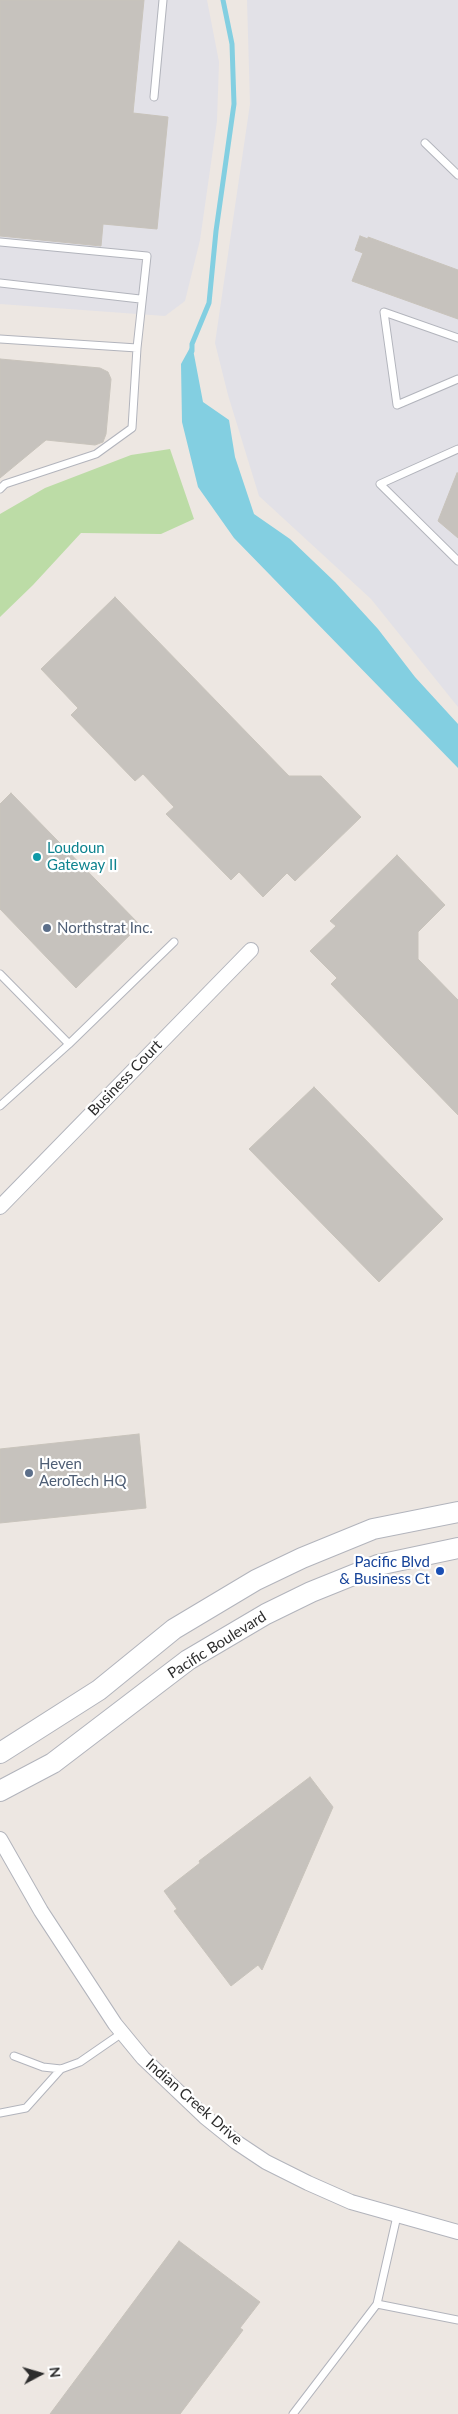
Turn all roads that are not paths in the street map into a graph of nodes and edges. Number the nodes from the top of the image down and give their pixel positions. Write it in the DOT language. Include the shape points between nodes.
graph roads {
  1 [pos="163,0"];
  2 [pos="154,97"];
  3 [pos="425,143"];
  4 [pos="458,175"];
  5 [pos="0,242"];
  6 [pos="0,283"];
  7 [pos="140,299"];
  8 [pos="458,338"];
  9 [pos="0,339"];
  10 [pos="137,348"];
  11 [pos="458,379"];
  12 [pos="458,449"];
  13 [pos="0,489"];
  14 [pos="458,561"];
  15 [pos="174,942"];
  16 [pos="251,950"];
  17 [pos="0,974"];
  18 [pos="69,1044"];
  19 [pos="0,1106"];
  20 [pos="0,1206"];
  21 [pos="458,1512"];
  22 [pos="458,1548"];
  23 [pos="0,1753"];
  24 [pos="0,1791"];
  25 [pos="0,1839"];
  26 [pos="122,2033"];
  27 [pos="14,2056"];
  28 [pos="61,2069"];
  29 [pos="0,2113"];
  30 [pos="397,2216"];
  31 [pos="458,2232"];
  32 [pos="377,2304"];
  33 [pos="458,2320"];
  34 [pos="293,2414"];
  1 -- 2 [label="lane"];
  3 -- 4 [label="lane"];
  5 -- 7 [label="lane" via="146,256"];
  6 -- 7 [label="lane"];
  7 -- 10 [label="lane"];
  8 -- 11 [label="lane" via="384,312 397,405"];
  9 -- 10 [label="lane"];
  10 -- 13 [label="lane" via="132,428 96,454 5,484"];
  12 -- 14 [label="lane" via="380,484"];
  15 -- 18 [label="lane"];
  16 -- 20 [label="street, Business Court"];
  17 -- 18 [label="lane"];
  18 -- 19 [label="lane"];
  21 -- 23 [label="main road" via="373,1529 256,1580 174,1629 99,1690"];
  22 -- 24 [label="main road, Pacific Boulevard" via="378,1565 266,1614 188,1660 53,1763"];
  25 -- 26 [label="street, Indian Creek Drive" via="41,1911"];
  26 -- 28 [label="lane" via="80,2062"];
  26 -- 30 [label="street, Indian Creek Drive" via="142,2058 176,2090 236,2142 266,2162 351,2202"];
  27 -- 28 [label="lane" via="43,2067"];
  28 -- 29 [label="lane" via="26,2108"];
  30 -- 31 [label="street, Indian Creek Drive"];
  30 -- 32 [label="lane"];
  32 -- 33 [label="lane"];
  32 -- 34 [label="lane"];
}
